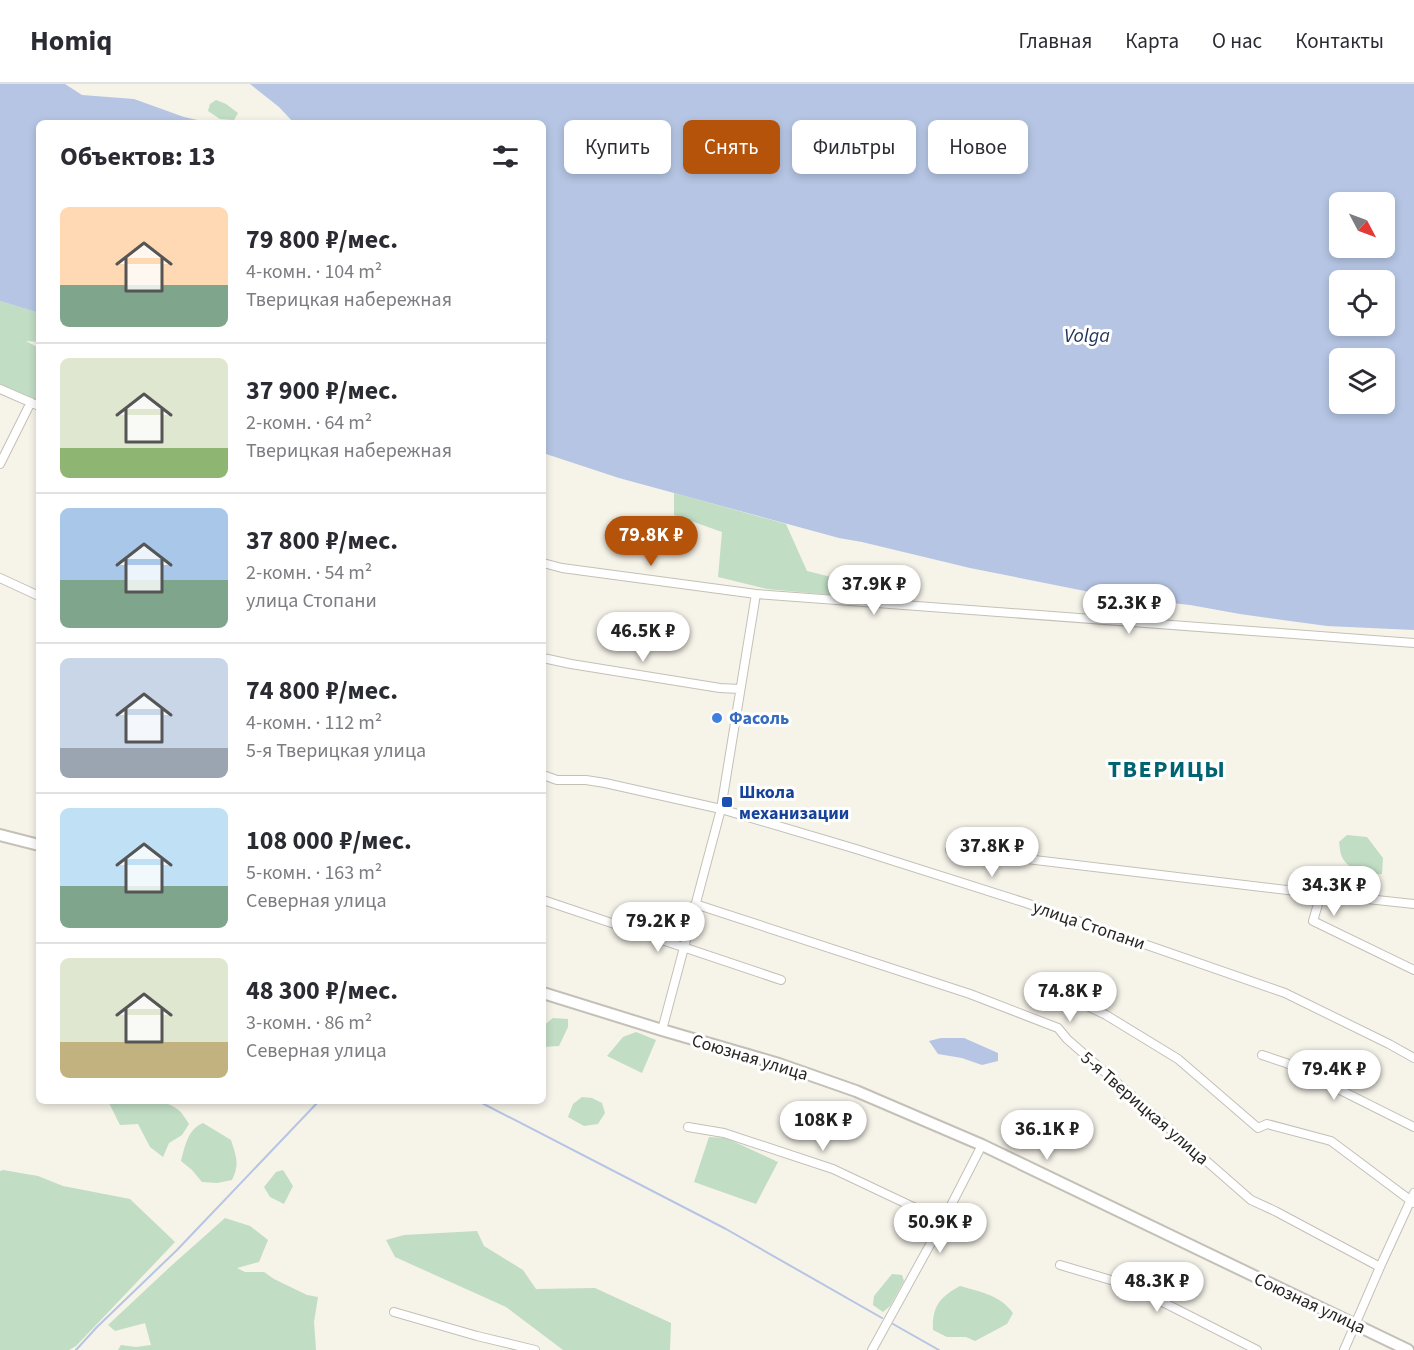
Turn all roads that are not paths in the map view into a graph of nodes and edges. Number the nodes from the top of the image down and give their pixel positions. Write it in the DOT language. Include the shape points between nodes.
graph roads {
  1 [pos="0,389"];
  2 [pos="35,404"];
  3 [pos="0,464"];
  4 [pos="546,564"];
  5 [pos="0,578"];
  6 [pos="756,594"];
  7 [pos="36,595"];
  8 [pos="1414,643"];
  9 [pos="546,659"];
  10 [pos="740,689"];
  11 [pos="546,776"];
  12 [pos="721,809"];
  13 [pos="0,835"];
  14 [pos="36,844"];
  15 [pos="950,850"];
  16 [pos="1321,894"];
  17 [pos="546,901"];
  18 [pos="695,904"];
  19 [pos="1414,904"];
  20 [pos="684,948"];
  21 [pos="1414,970"];
  22 [pos="782,980"];
  23 [pos="546,994"];
  24 [pos="1078,1002"];
  25 [pos="662,1030"];
  26 [pos="1262,1055"];
  27 [pos="1414,1058"];
  28 [pos="688,1127"];
  29 [pos="1414,1127"];
  30 [pos="982,1145"];
  31 [pos="1413,1199"];
  32 [pos="943,1221"];
  33 [pos="1060,1265"];
  34 [pos="1380,1267"];
  35 [pos="394,1312"];
  36 [pos="1355,1325"];
  37 [pos="534,1350"];
  38 [pos="873,1350"];
  39 [pos="1257,1350"];
  40 [pos="1344,1350"];
  41 [pos="1408,1350"];
  1 -- 2 [label="street"];
  2 -- 3 [label="street"];
  4 -- 6 [label="street"];
  5 -- 7 [label="street"];
  6 -- 8 [label="street"];
  6 -- 10 [label="street"];
  9 -- 10 [label="street"];
  10 -- 12 [label="street"];
  11 -- 12 [label="street, улица Стопани" via="605,783"];
  12 -- 18 [label="street"];
  12 -- 27 [label="street, улица Стопани" via="1026,903 1285,993"];
  13 -- 14 [label="street"];
  15 -- 16 [label="street"];
  16 -- 19 [label="street"];
  16 -- 21 [label="street" via="1313,921"];
  17 -- 20 [label="street"];
  18 -- 20 [label="street"];
  18 -- 34 [label="street, 5-я Тверицкая улица" via="970,994 1058,1028 1251,1200"];
  20 -- 22 [label="street"];
  20 -- 25 [label="street"];
  23 -- 25 [label="street, Союзная улица"];
  24 -- 31 [label="street" via="1178,1059 1258,1128 1267,1124 1331,1141"];
  25 -- 30 [label="street, Союзная улица" via="855,1091"];
  26 -- 29 [label="street" via="1287,1063"];
  28 -- 32 [label="street" via="724,1133 833,1169"];
  30 -- 32 [label="street"];
  30 -- 36 [label="street, Союзная улица"];
  31 -- 34 [label="street"];
  32 -- 38 [label="street"];
  33 -- 39 [label="street" via="1131,1286"];
  34 -- 36 [label="street"];
  35 -- 37 [label="street"];
  36 -- 40 [label="street"];
  36 -- 41 [label="street, Союзная улица"];
}
